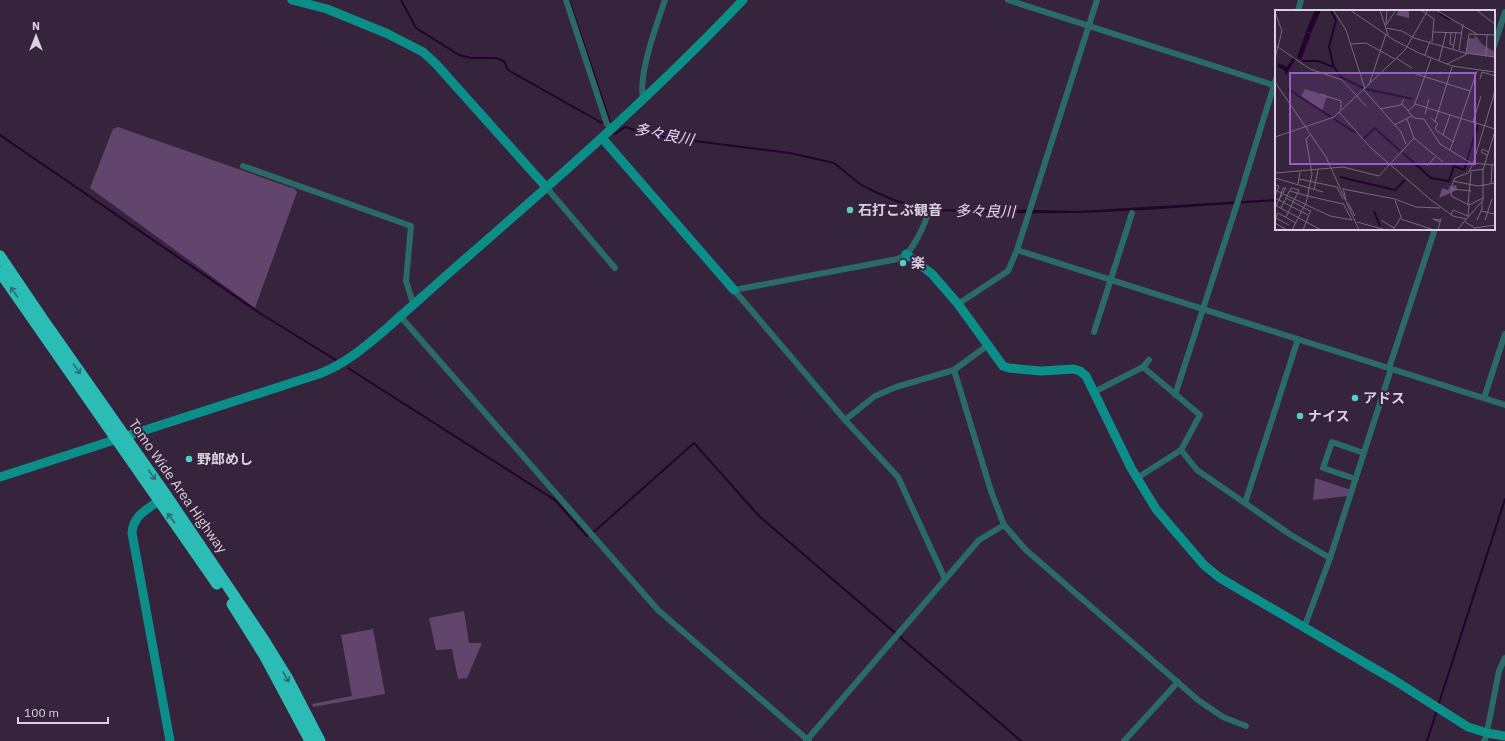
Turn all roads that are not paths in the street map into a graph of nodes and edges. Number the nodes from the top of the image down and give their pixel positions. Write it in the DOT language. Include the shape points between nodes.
graph roads {
  1 [pos="292,0"];
  2 [pos="566,0"];
  3 [pos="665,0"];
  4 [pos="743,0"];
  5 [pos="1008,0"];
  6 [pos="1097,0"];
  7 [pos="1301,0"];
  8 [pos="1298,10"];
  9 [pos="1505,12"];
  10 [pos="1089,26"];
  11 [pos="1495,43"];
  12 [pos="1275,84"];
  13 [pos="643,98"];
  14 [pos="611,129"];
  15 [pos="602,138"];
  16 [pos="243,166"];
  17 [pos="546,187"];
  18 [pos="929,206"];
  19 [pos="1132,213"];
  20 [pos="1435,230"];
  21 [pos="1017,250"];
  22 [pos="906,254"];
  23 [pos="0,256"];
  24 [pos="615,268"];
  25 [pos="0,272"];
  26 [pos="1110,279"];
  27 [pos="734,290"];
  28 [pos="414,304"];
  29 [pos="958,304"];
  30 [pos="1203,309"];
  31 [pos="400,316"];
  32 [pos="1094,332"];
  33 [pos="1505,334"];
  34 [pos="1298,339"];
  35 [pos="988,345"];
  36 [pos="1149,360"];
  37 [pos="1143,367"];
  38 [pos="1390,368"];
  39 [pos="954,370"];
  40 [pos="1094,392"];
  41 [pos="1175,395"];
  42 [pos="1484,398"];
  43 [pos="1505,405"];
  44 [pos="845,420"];
  45 [pos="121,438"];
  46 [pos="1181,450"];
  47 [pos="1364,453"];
  48 [pos="0,477"];
  49 [pos="1137,478"];
  50 [pos="1356,479"];
  51 [pos="159,501"];
  52 [pos="1245,503"];
  53 [pos="1004,525"];
  54 [pos="1330,558"];
  55 [pos="945,580"];
  56 [pos="1304,628"];
  57 [pos="1505,658"];
  58 [pos="1178,682"];
  59 [pos="1246,726"];
  60 [pos="1505,736"];
  61 [pos="1485,737"];
  62 [pos="170,741"];
  63 [pos="310,741"];
  64 [pos="320,741"];
  65 [pos="807,741"];
  66 [pos="1124,741"];
  1 -- 17 [label="street" via="358,21 423,52"];
  2 -- 14 [label="street" via="607,124"];
  3 -- 13 [label="street" via="648,54 642,87"];
  4 -- 13 [label="street" via="704,42"];
  5 -- 10 [label="street"];
  6 -- 10 [label="street"];
  7 -- 8 [label="street"];
  9 -- 11 [label="street"];
  10 -- 12 [label="street"];
  10 -- 21 [label="street"];
  12 -- 30 [label="street"];
  13 -- 14 [label="street"];
  14 -- 15 [label="street"];
  15 -- 17 [label="street"];
  15 -- 27 [label="street"];
  16 -- 28 [label="street" via="411,226 406,281"];
  17 -- 24 [label="street"];
  17 -- 28 [label="street"];
  18 -- 22 [label="street" via="929,213 918,236"];
  19 -- 26 [label="street"];
  20 -- 38 [label="street"];
  21 -- 26 [label="street"];
  21 -- 29 [label="street" via="1008,271"];
  22 -- 27 [label="street" via="884,262"];
  22 -- 29 [label="street" via="932,274"];
  23 -- 45 [label="highway, Tomo Wide Area Highway, one-way"];
  45 -- 25 [label="highway, Tomo Wide Area Highway, one-way"];
  26 -- 30 [label="street"];
  26 -- 32 [label="street"];
  27 -- 44 [label="street"];
  28 -- 31 [label="street"];
  29 -- 35 [label="street"];
  30 -- 34 [label="street"];
  30 -- 41 [label="street"];
  31 -- 45 [label="street" via="356,354 328,371"];
  31 -- 65 [label="street" via="658,610"];
  33 -- 42 [label="street"];
  34 -- 38 [label="street"];
  34 -- 52 [label="street"];
  35 -- 39 [label="street"];
  35 -- 40 [label="street" via="1003,366 1009,368 1080,371 1086,376"];
  36 -- 37 [label="street"];
  37 -- 40 [label="street"];
  37 -- 41 [label="street"];
  38 -- 42 [label="street"];
  38 -- 47 [label="street"];
  39 -- 44 [label="street" via="896,386 875,396"];
  39 -- 53 [label="street"];
  40 -- 49 [label="street"];
  41 -- 46 [label="street" via="1200,415"];
  42 -- 43 [label="street"];
  44 -- 55 [label="street" via="898,477"];
  45 -- 48 [label="street"];
  45 -- 51 [label="highway, Tomo Wide Area Highway"];
  45 -- 64 [label="highway, Tomo Wide Area Highway, one-way" via="166,495 262,637 288,679"];
  46 -- 49 [label="street"];
  46 -- 52 [label="street" via="1197,470"];
  47 -- 50 [label="street"];
  47 -- 50 [label="street" via="1332,442 1323,468"];
  49 -- 56 [label="street" via="1156,509 1204,565 1225,581"];
  50 -- 54 [label="street"];
  51 -- 62 [label="street" via="138,517 132,534"];
  63 -- 51 [label="highway, Tomo Wide Area Highway, one-way" via="264,655 228,598"];
  52 -- 54 [label="street"];
  53 -- 55 [label="street" via="979,540"];
  53 -- 58 [label="street" via="1026,550"];
  54 -- 56 [label="street"];
  55 -- 65 [label="street"];
  56 -- 61 [label="street"];
  57 -- 61 [label="street" via="1499,671"];
  58 -- 59 [label="street" via="1223,717"];
  58 -- 66 [label="street"];
  60 -- 61 [label="street"];
}
